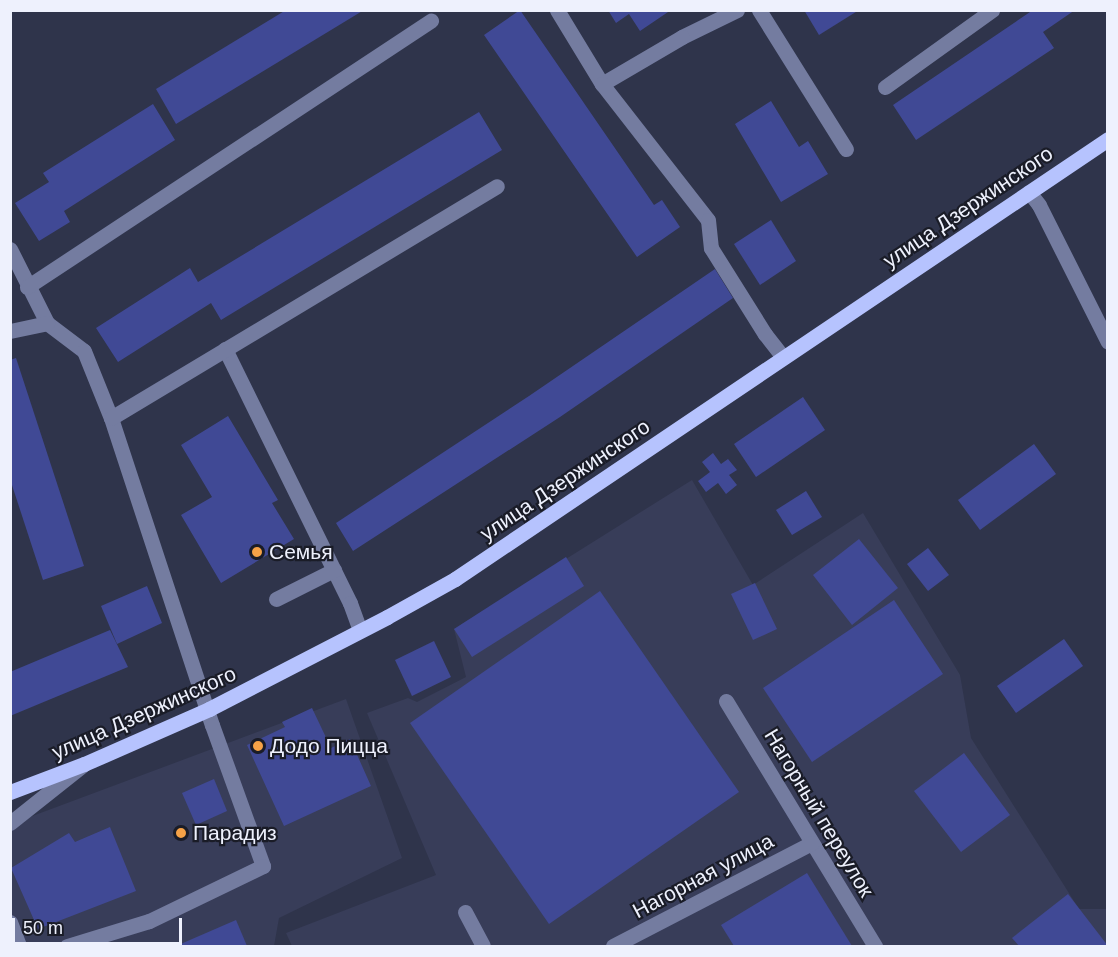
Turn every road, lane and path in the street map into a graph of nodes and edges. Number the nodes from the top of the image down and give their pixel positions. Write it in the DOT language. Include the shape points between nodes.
graph roads {
  1 [pos="556,10"];
  2 [pos="737,10"];
  3 [pos="759,10"];
  4 [pos="992,10"];
  5 [pos="431,21"];
  6 [pos="602,84"];
  7 [pos="885,87"];
  8 [pos="1107,139"];
  9 [pos="846,149"];
  10 [pos="497,186"];
  11 [pos="1029,192"];
  12 [pos="10,249"];
  13 [pos="27,286"];
  14 [pos="47,323"];
  15 [pos="10,331"];
  16 [pos="1107,342"];
  17 [pos="225,349"];
  18 [pos="783,357"];
  19 [pos="111,418"];
  20 [pos="334,570"];
  21 [pos="276,599"];
  22 [pos="360,630"];
  23 [pos="726,701"];
  24 [pos="209,709"];
  25 [pos="84,764"];
  26 [pos="10,792"];
  27 [pos="10,824"];
  28 [pos="812,843"];
  29 [pos="465,912"];
  30 [pos="10,922"];
  31 [pos="19,946"];
  32 [pos="67,946"];
  33 [pos="483,946"];
  34 [pos="614,946"];
  35 [pos="875,946"];
  1 -- 6 [label="street"];
  2 -- 6 [label="street"];
  3 -- 9 [label="street"];
  4 -- 7 [label="street"];
  5 -- 13 [label="street"];
  6 -- 18 [label="street" via="708,220 711,248"];
  8 -- 11 [label="main road, улица Дзержинского"];
  10 -- 17 [label="street"];
  11 -- 16 [label="street"];
  11 -- 18 [label="main road, улица Дзержинского"];
  12 -- 13 [label="street"];
  13 -- 14 [label="street"];
  14 -- 15 [label="street"];
  14 -- 19 [label="street" via="84,351"];
  17 -- 19 [label="street"];
  17 -- 20 [label="street"];
  18 -- 22 [label="main road, улица Дзержинского" via="465,572"];
  19 -- 24 [label="street"];
  20 -- 21 [label="street"];
  20 -- 22 [label="street"];
  22 -- 24 [label="main road, улица Дзержинского"];
  23 -- 28 [label="street, Нагорный переулок"];
  24 -- 25 [label="main road, улица Дзержинского"];
  24 -- 32 [label="street" via="263,866 149,921"];
  25 -- 26 [label="main road, улица Дзержинского"];
  25 -- 27 [label="street"];
  28 -- 34 [label="street, Нагорная улица"];
  28 -- 35 [label="street, Нагорный переулок"];
  29 -- 33 [label="street"];
  30 -- 31 [label="street"];
}
